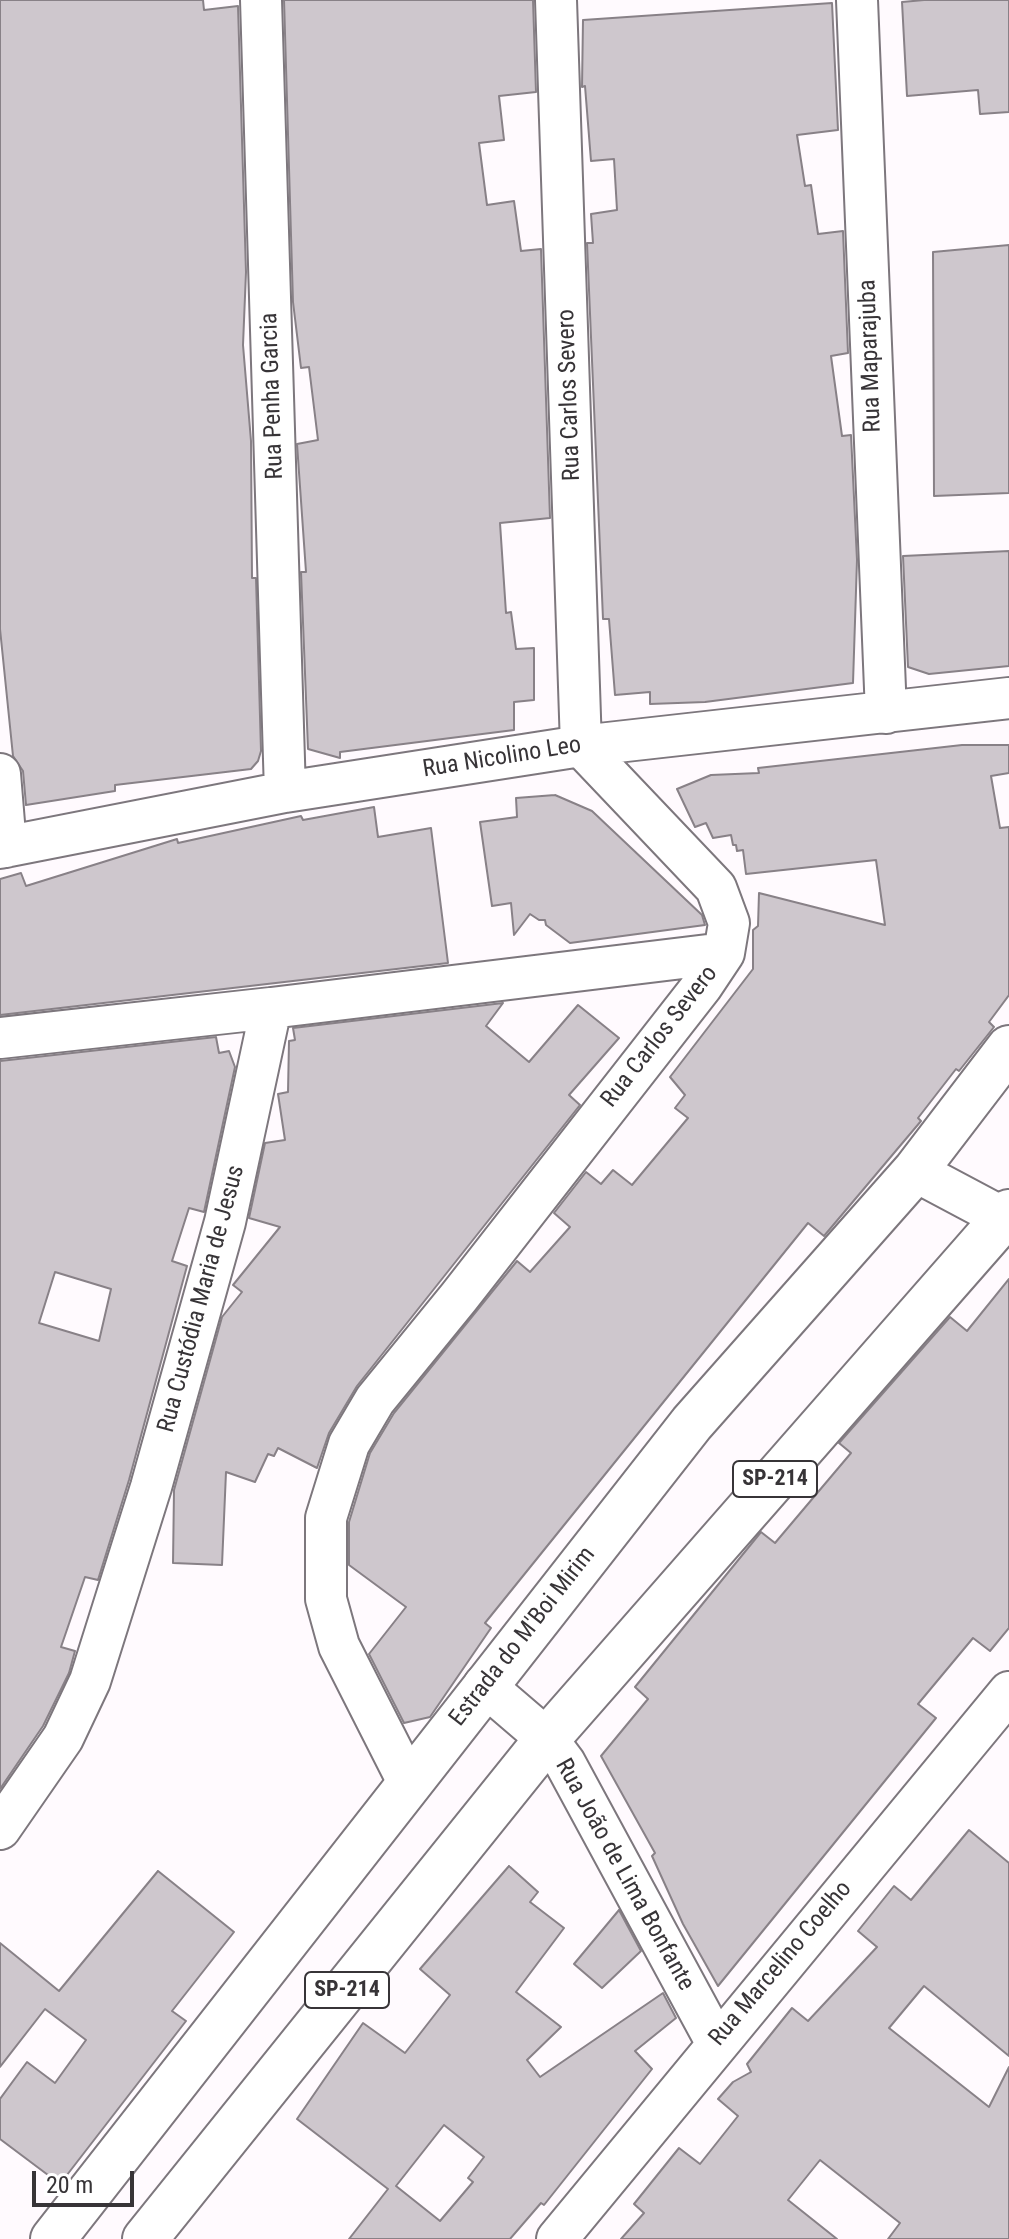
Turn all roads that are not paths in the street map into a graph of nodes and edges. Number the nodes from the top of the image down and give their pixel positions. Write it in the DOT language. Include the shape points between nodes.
graph roads {
  1 [pos="261,0"];
  2 [pos="857,0"];
  3 [pos="562,1"];
  4 [pos="1009,698"];
  5 [pos="886,713"];
  6 [pos="581,746"];
  7 [pos="0,774"];
  8 [pos="285,792"];
  9 [pos="3,847"];
  10 [pos="724,953"];
  11 [pos="271,1008"];
  12 [pos="0,1038"];
  13 [pos="1009,1048"];
  14 [pos="915,1171"];
  15 [pos="1007,1218"];
  16 [pos="484,1685"];
  17 [pos="1009,1692"];
  18 [pos="547,1739"];
  19 [pos="409,1784"];
  20 [pos="0,1829"];
  21 [pos="716,2042"];
  22 [pos="53,2239"];
  23 [pos="145,2239"];
  24 [pos="557,2239"];
  1 -- 8 [label="street, Rua Penha Garcia"];
  2 -- 5 [label="street, Rua Maparajuba"];
  3 -- 6 [label="street, Rua Carlos Severo"];
  4 -- 5 [label="street, Rua Nicolino Leo"];
  5 -- 6 [label="street, Rua Nicolino Leo"];
  6 -- 8 [label="street, Rua Nicolino Leo"];
  6 -- 10 [label="street, Rua Carlos Severo" via="716,888 729,923"];
  7 -- 9 [label="street"];
  8 -- 9 [label="street, Rua Nicolino Leo"];
  10 -- 11 [label="street"];
  10 -- 19 [label="street, Rua Carlos Severo" via="375,1400 349,1444 326,1518 326,1599 339,1646"];
  11 -- 12 [label="street"];
  11 -- 20 [label="street, Rua Custódia Maria de Jesus" via="225,1222 90,1681 63,1738"];
  13 -- 14 [label="main road, Estrada do M'Boi Mirim / SP-214"];
  14 -- 15 [label="street"];
  14 -- 16 [label="main road, Estrada do M'Boi Mirim / SP-214" via="692,1423"];
  15 -- 18 [label="main road, SP-214"];
  16 -- 18 [label="street, Rua João de Lima Bonfante"];
  16 -- 19 [label="main road, Estrada do M'Boi Mirim / SP-214"];
  17 -- 21 [label="street, Rua Marcelino Coelho"];
  18 -- 21 [label="street, Rua João de Lima Bonfante" via="565,1763"];
  18 -- 23 [label="main road, SP-214"];
  19 -- 22 [label="main road, Estrada do M'Boi Mirim / SP-214"];
  21 -- 24 [label="street, Rua Marcelino Coelho"];
}
